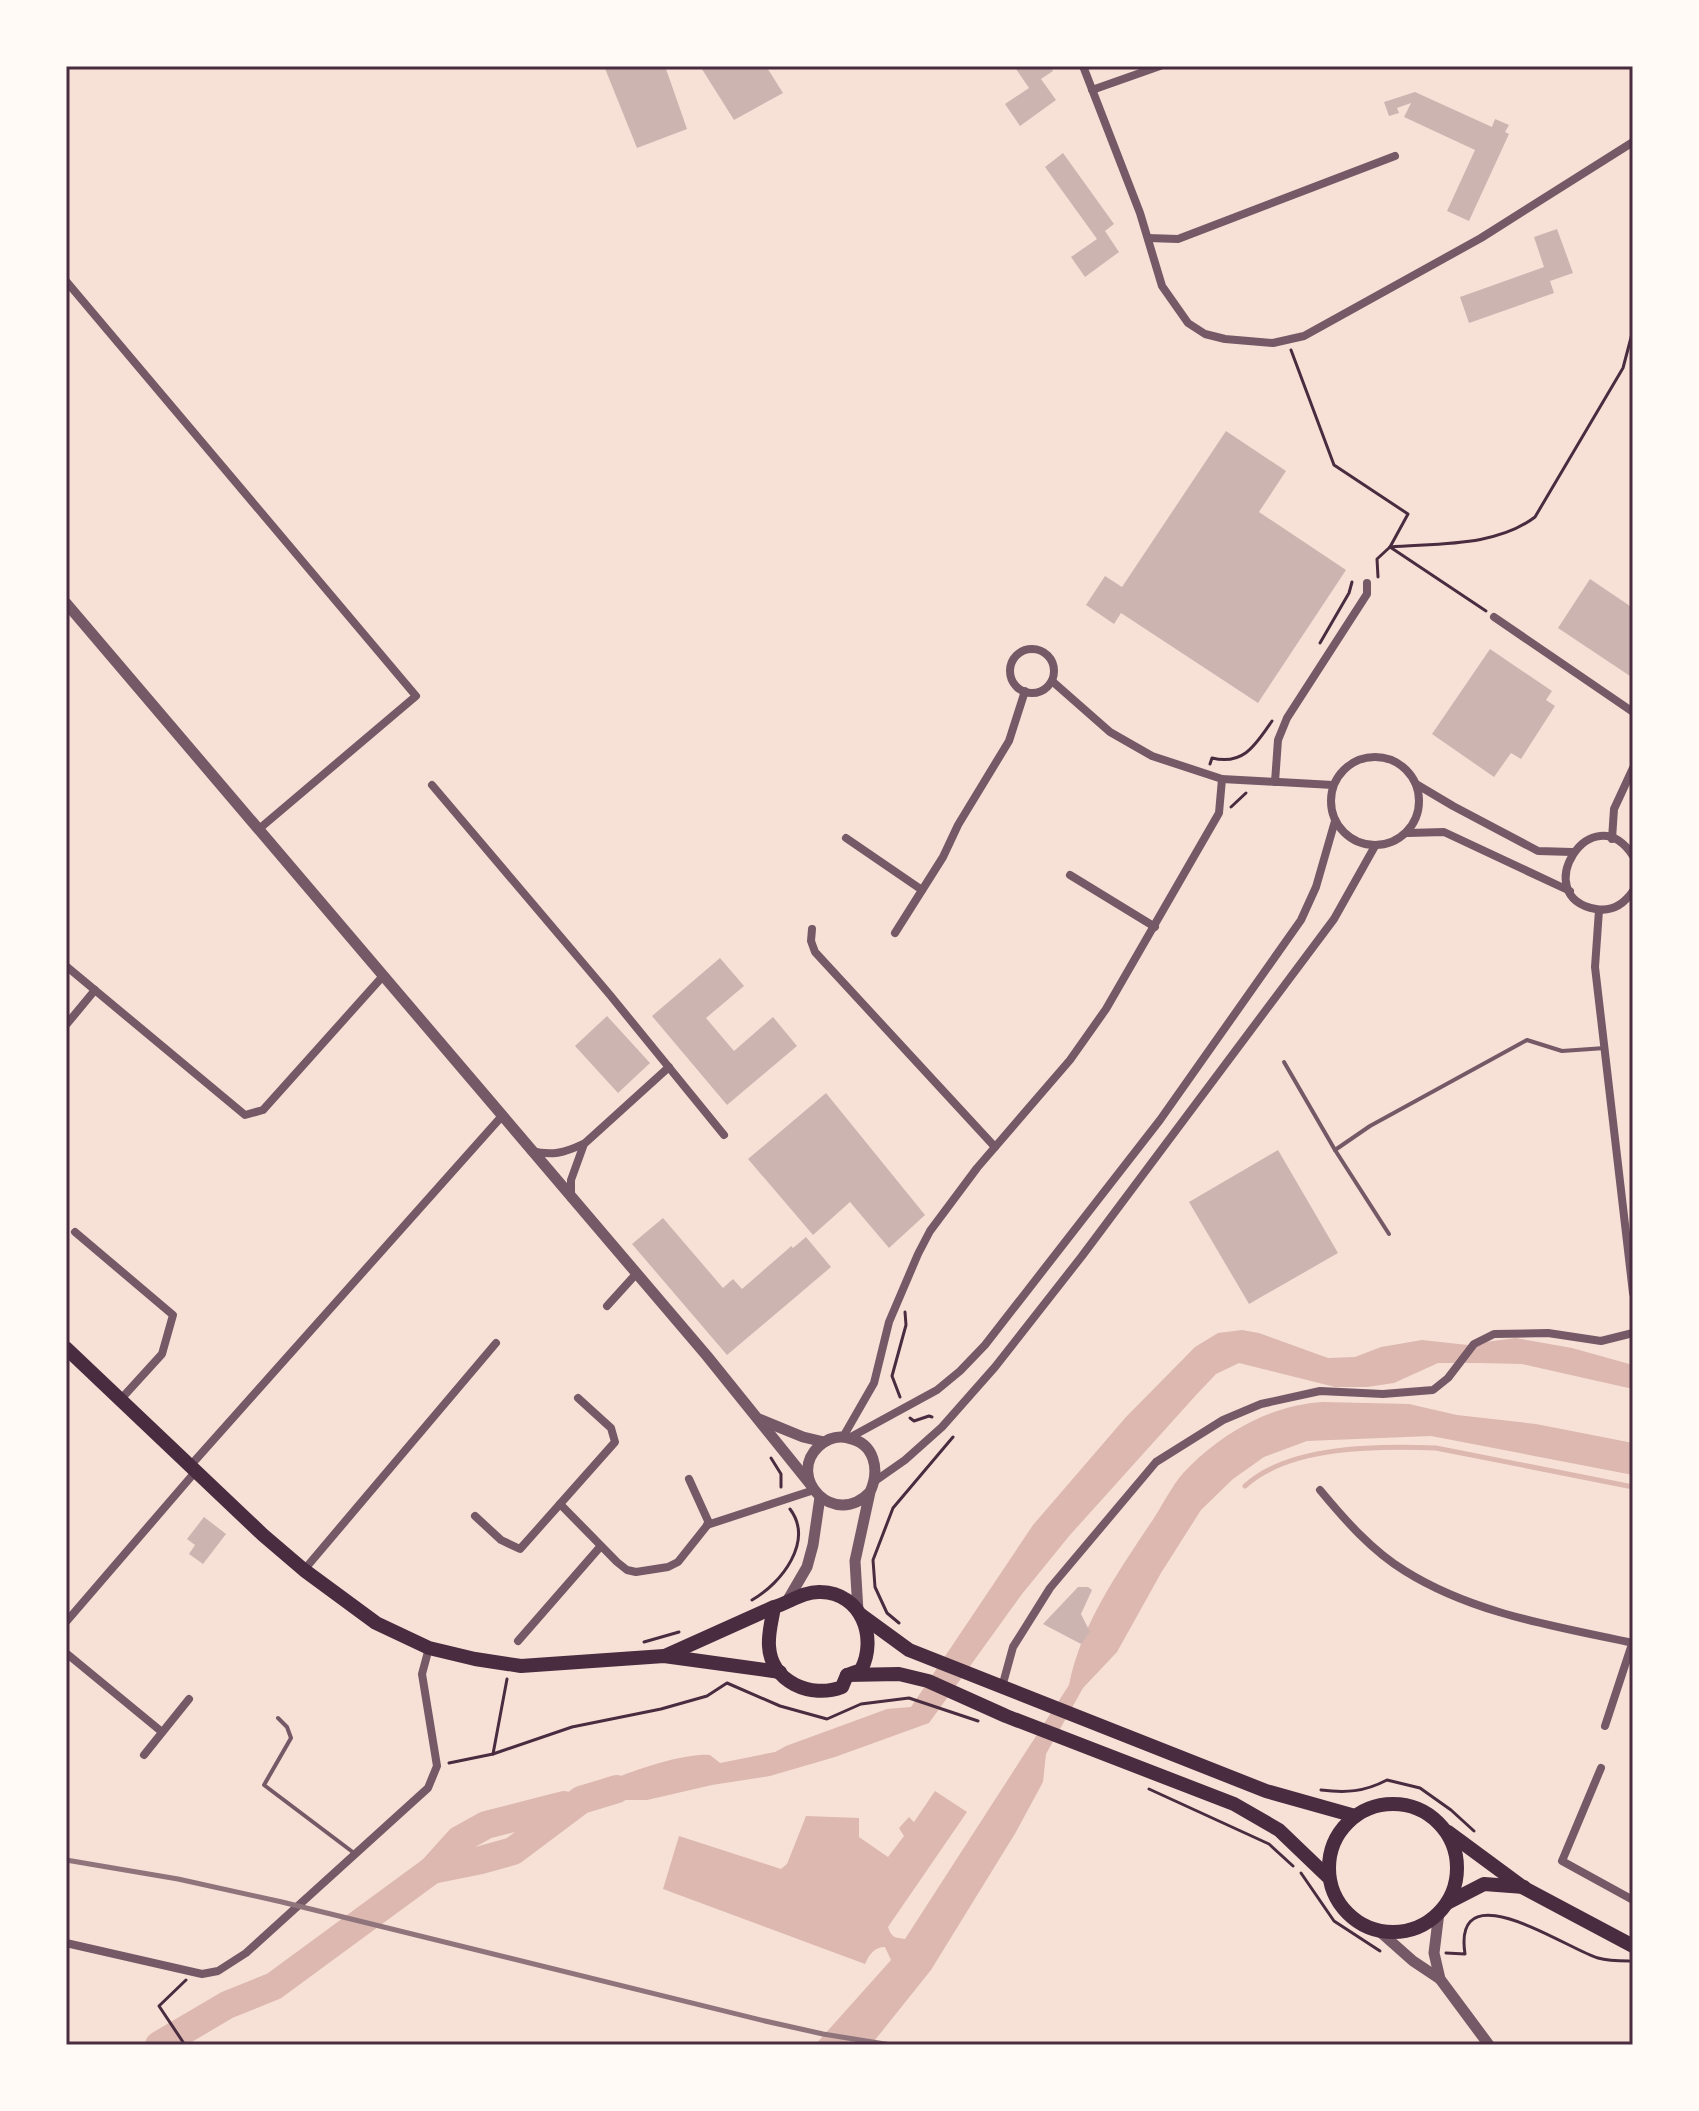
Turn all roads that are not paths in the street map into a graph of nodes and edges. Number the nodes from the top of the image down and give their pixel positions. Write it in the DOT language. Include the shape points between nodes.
graph roads {
  1 [pos="1083,66"];
  2 [pos="1160,66"];
  3 [pos="1092,90"];
  4 [pos="1633,142"];
  5 [pos="1395,156"];
  6 [pos="1148,238"];
  7 [pos="66,281"];
  8 [pos="1367,583"];
  9 [pos="68,608"];
  10 [pos="1494,617"];
  11 [pos="1052,681"];
  12 [pos="1025,691"];
  13 [pos="1633,712"];
  14 [pos="1633,768"];
  15 [pos="1222,779"];
  16 [pos="1275,782"];
  17 [pos="1416,784"];
  18 [pos="432,785"];
  19 [pos="1333,785"];
  20 [pos="1335,821"];
  21 [pos="259,829"];
  22 [pos="1408,833"];
  23 [pos="846,838"];
  24 [pos="1612,839"];
  25 [pos="1375,846"];
  26 [pos="1572,852"];
  27 [pos="1632,853"];
  28 [pos="1070,875"];
  29 [pos="922,890"];
  30 [pos="1570,891"];
  31 [pos="1632,893"];
  32 [pos="1599,910"];
  33 [pos="1155,927"];
  34 [pos="812,929"];
  35 [pos="895,933"];
  36 [pos="66,966"];
  37 [pos="383,976"];
  38 [pos="95,990"];
  39 [pos="66,1025"];
  40 [pos="1605,1048"];
  41 [pos="1284,1062"];
  42 [pos="669,1067"];
  43 [pos="502,1116"];
  44 [pos="724,1135"];
  45 [pos="584,1144"];
  46 [pos="995,1147"];
  47 [pos="1335,1150"];
  48 [pos="531,1151"];
  49 [pos="571,1199"];
  50 [pos="75,1232"];
  51 [pos="1389,1234"];
  52 [pos="636,1274"];
  53 [pos="1633,1293"];
  54 [pos="607,1306"];
  55 [pos="1633,1333"];
  56 [pos="496,1343"];
  57 [pos="66,1348"];
  58 [pos="578,1398"];
  59 [pos="121,1399"];
  60 [pos="759,1418"];
  61 [pos="846,1437"];
  62 [pos="824,1442"];
  63 [pos="194,1468"];
  64 [pos="689,1479"];
  65 [pos="872,1486"];
  66 [pos="1320,1490"];
  67 [pos="815,1491"];
  68 [pos="560,1504"];
  69 [pos="475,1516"];
  70 [pos="707,1525"];
  71 [pos="600,1547"];
  72 [pos="304,1570"];
  73 [pos="780,1606"];
  74 [pos="860,1613"];
  75 [pos="66,1622"];
  76 [pos="518,1641"];
  77 [pos="1633,1642"];
  78 [pos="429,1648"];
  79 [pos="66,1653"];
  80 [pos="664,1656"];
  81 [pos="780,1672"];
  82 [pos="847,1675"];
  83 [pos="1002,1687"];
  84 [pos="189,1699"];
  85 [pos="278,1718"];
  86 [pos="1605,1726"];
  87 [pos="162,1732"];
  88 [pos="144,1755"];
  89 [pos="1601,1768"];
  90 [pos="1355,1816"];
  91 [pos="1441,1827"];
  92 [pos="355,1855"];
  93 [pos="1327,1876"];
  94 [pos="1524,1888"];
  95 [pos="1633,1900"];
  96 [pos="1443,1908"];
  97 [pos="1378,1930"];
  98 [pos="66,1943"];
  99 [pos="1633,1946"];
  100 [pos="1440,1979"];
  101 [pos="1489,2045"];
  1 -- 3 [label="street"];
  2 -- 3 [label="street"];
  3 -- 6 [label="street"];
  4 -- 6 [label="street" via="1481,238 1304,336 1273,343 1225,339 1188,323 1162,286"];
  5 -- 6 [label="street" via="1178,239"];
  7 -- 21 [label="street" via="416,696"];
  8 -- 16 [label="street" via="1367,594 1287,718 1278,740"];
  9 -- 21 [label="street"];
  10 -- 13 [label="street"];
  11 -- 12 [label="street" via="1043,690"];
  11 -- 12 [label="street" via="1054,666 1047,654 1023,651 1010,670 1014,683"];
  11 -- 15 [label="street" via="1131,746"];
  12 -- 29 [label="street" via="1009,741"];
  14 -- 24 [label="street" via="1614,809"];
  15 -- 16 [label="street"];
  15 -- 33 [label="street" via="1219,813"];
  16 -- 19 [label="street"];
  17 -- 19 [label="street" via="1400,764 1370,757 1346,768"];
  17 -- 22 [label="street" via="1420,808"];
  17 -- 26 [label="street" via="1538,851"];
  18 -- 42 [label="street"];
  19 -- 20 [label="street"];
  20 -- 25 [label="street" via="1353,840"];
  20 -- 61 [label="street" via="1301,920 1160,1120 985,1345 937,1390"];
  21 -- 37 [label="street"];
  22 -- 25 [label="street"];
  22 -- 30 [label="street" via="1444,832"];
  23 -- 29 [label="street"];
  24 -- 26 [label="street" via="1590,839"];
  24 -- 27 [label="street"];
  25 -- 65 [label="street" via="1334,919 995,1367 942,1427"];
  26 -- 30 [label="street" via="1565,871"];
  28 -- 33 [label="street"];
  29 -- 35 [label="street"];
  30 -- 32 [label="street" via="1581,903"];
  31 -- 32 [label="street" via="1620,905"];
  32 -- 40 [label="street" via="1595,967"];
  33 -- 46 [label="street" via="1092,1030"];
  34 -- 46 [label="street" via="815,952"];
  36 -- 38 [label="street"];
  37 -- 38 [label="street" via="263,1110 245,1115"];
  37 -- 43 [label="street"];
  38 -- 39 [label="street"];
  40 -- 47 [label="lane" via="1562,1051 1527,1040"];
  40 -- 53 [label="street"];
  41 -- 47 [label="lane"];
  42 -- 44 [label="street"];
  42 -- 45 [label="street"];
  43 -- 48 [label="street"];
  43 -- 63 [label="street"];
  45 -- 48 [label="street" via="549,1155"];
  45 -- 49 [label="street" via="571,1180"];
  46 -- 61 [label="street" via="918,1254 889,1322 874,1383"];
  47 -- 51 [label="lane"];
  48 -- 49 [label="street"];
  49 -- 52 [label="street"];
  50 -- 59 [label="street" via="173,1315 162,1354"];
  52 -- 54 [label="street"];
  52 -- 60 [label="street"];
  55 -- 83 [label="street" via="1601,1341 1548,1333 1494,1334 1474,1344 1433,1390 1320,1391 1261,1404 1223,1420 1156,1462 1050,1588 1013,1647"];
  56 -- 72 [label="street"];
  57 -- 59 [label="main road"];
  58 -- 68 [label="street" via="611,1428 615,1442"];
  59 -- 63 [label="main road"];
  60 -- 62 [label="street"];
  60 -- 67 [label="street"];
  61 -- 62 [label="street"];
  61 -- 65 [label="street" via="872,1454"];
  62 -- 67 [label="street" via="810,1461"];
  63 -- 72 [label="main road"];
  63 -- 75 [label="street"];
  64 -- 70 [label="street"];
  65 -- 67 [label="street" via="864,1498 848,1505 837,1505"];
  65 -- 74 [label="street" via="855,1561"];
  66 -- 77 [label="street" via="1344,1519 1403,1570 1439,1589 1510,1617"];
  67 -- 70 [label="street"];
  67 -- 73 [label="street" via="807,1567"];
  68 -- 69 [label="street" via="520,1549"];
  68 -- 71 [label="street"];
  70 -- 71 [label="street" via="684,1556 668,1567 627,1570"];
  71 -- 76 [label="street"];
  72 -- 78 [label="main road" via="376,1623"];
  73 -- 74 [label="main road" via="819,1592 846,1599"];
  73 -- 80 [label="main road"];
  73 -- 81 [label="main road" via="769,1646"];
  74 -- 82 [label="main road" via="868,1652 861,1670"];
  74 -- 83 [label="main road" via="909,1650"];
  77 -- 86 [label="street"];
  78 -- 80 [label="main road" via="521,1666"];
  78 -- 92 [label="street" via="422,1674 437,1766 428,1788"];
  79 -- 87 [label="street"];
  80 -- 81 [label="main road"];
  81 -- 82 [label="main road" via="797,1687 818,1692 842,1687"];
  82 -- 93 [label="main road" via="899,1674 928,1681 1234,1804 1266,1822"];
  83 -- 90 [label="main road" via="1266,1791"];
  84 -- 87 [label="street"];
  85 -- 92 [label="lane" via="291,1738 264,1785"];
  87 -- 88 [label="street"];
  89 -- 95 [label="street" via="1562,1861"];
  90 -- 91 [label="main road" via="1383,1804 1402,1804"];
  90 -- 93 [label="main road" via="1334,1848"];
  91 -- 94 [label="main road"];
  91 -- 96 [label="main road" via="1457,1862"];
  92 -- 98 [label="street" via="230,1965 209,1974"];
  93 -- 97 [label="main road" via="1340,1906 1361,1924"];
  94 -- 96 [label="main road" via="1484,1884"];
  94 -- 99 [label="main road"];
  96 -- 97 [label="main road" via="1413,1928"];
  96 -- 100 [label="street" via="1434,1953"];
  97 -- 100 [label="street"];
  100 -- 101 [label="street"];
}
